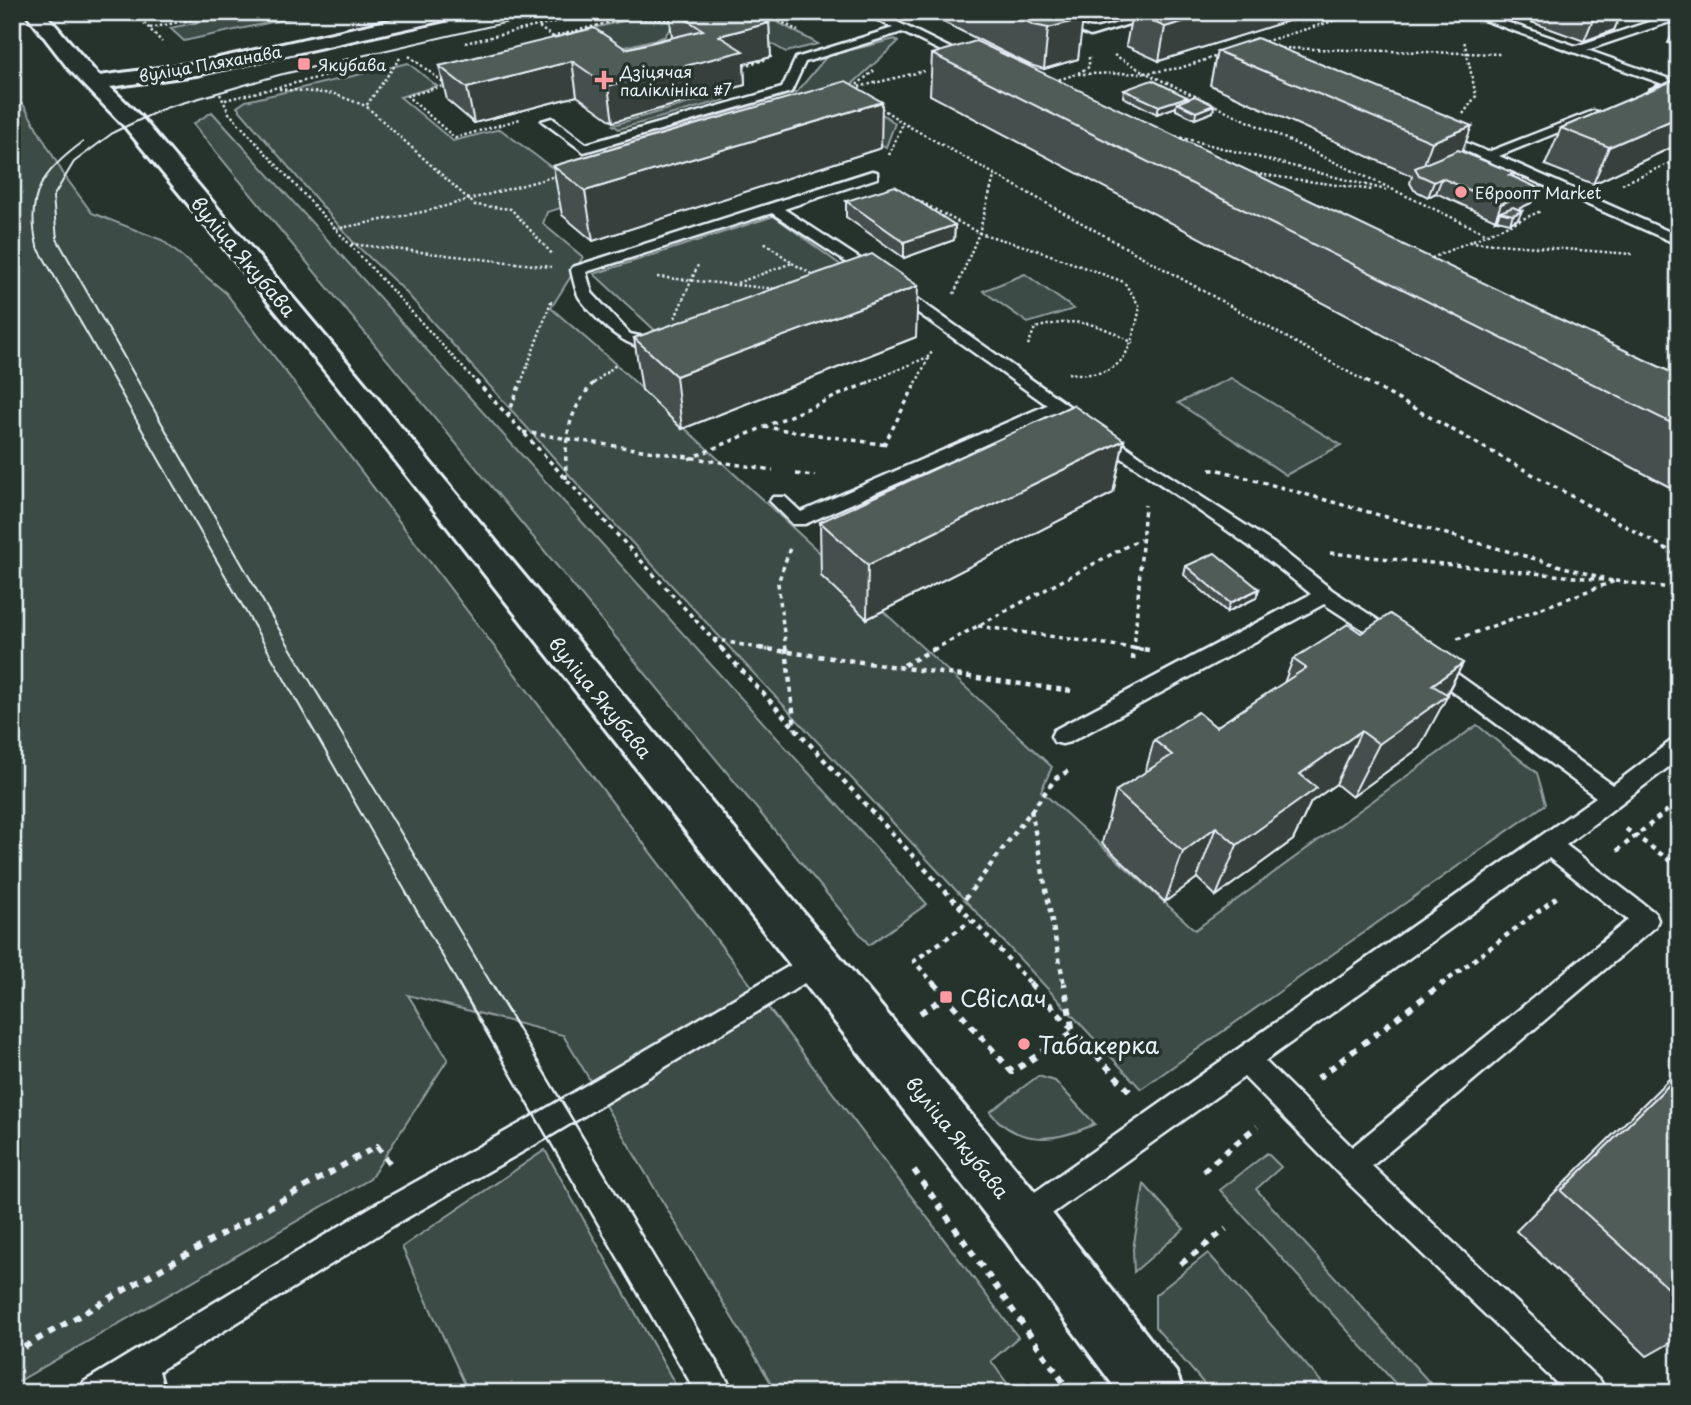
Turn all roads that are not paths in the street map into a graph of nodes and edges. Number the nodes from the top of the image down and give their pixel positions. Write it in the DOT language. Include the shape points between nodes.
graph roads {
  1 [pos="34,12"];
  2 [pos="383,12"];
  3 [pos="454,12"];
  4 [pos="868,12"];
  5 [pos="1042,12"];
  6 [pos="1163,12"];
  7 [pos="1466,12"];
  8 [pos="1679,15"];
  9 [pos="901,29"];
  10 [pos="1576,50"];
  11 [pos="975,63"];
  12 [pos="93,83"];
  13 [pos="1637,98"];
  14 [pos="1612,108"];
  15 [pos="548,121"];
  16 [pos="1427,131"];
  17 [pos="1488,156"];
  18 [pos="872,175"];
  19 [pos="774,208"];
  20 [pos="1679,241"];
  21 [pos="863,267"];
  22 [pos="799,291"];
  23 [pos="681,332"];
  24 [pos="1059,406"];
  25 [pos="779,501"];
  26 [pos="1325,595"];
  27 [pos="1062,736"];
  28 [pos="1679,747"];
  29 [pos="1605,803"];
  30 [pos="1549,845"];
  31 [pos="815,962"];
  32 [pos="1246,1060"];
  33 [pos="1351,1166"];
  34 [pos="1022,1218"];
  35 [pos="95,1393"];
  36 [pos="1155,1393"];
  37 [pos="1590,1393"];
  1 -- 12 [label="main road, вуліца Якубава"];
  2 -- 12 [label="main road, вуліца Пляханава" via="178,57"];
  3 -- 12 [label="main road, вуліца Пляханава" via="195,69"];
  4 -- 9 [label="lane"];
  5 -- 6 [label="lane" via="1090,33"];
  7 -- 10 [label="lane"];
  8 -- 10 [label="lane"];
  9 -- 11 [label="lane"];
  9 -- 15 [label="lane" via="800,60 787,90 584,148"];
  10 -- 13 [label="lane" via="1674,84"];
  12 -- 31 [label="main road, вуліца Якубава" via="133,122 347,380"];
  14 -- 17 [label="lane"];
  16 -- 17 [label="lane"];
  17 -- 20 [label="lane"];
  18 -- 19 [label="lane"];
  19 -- 21 [label="lane"];
  19 -- 23 [label="lane" via="571,269 585,294 625,337 648,343"];
  21 -- 22 [label="lane"];
  21 -- 24 [label="lane"];
  24 -- 25 [label="lane" via="867,485 799,520"];
  24 -- 26 [label="lane" via="1266,547"];
  26 -- 27 [label="lane"];
  26 -- 29 [label="lane" via="1413,652"];
  28 -- 29 [label="lane"];
  29 -- 30 [label="lane"];
  30 -- 32 [label="lane"];
  30 -- 33 [label="lane" via="1647,920"];
  31 -- 34 [label="main road, вуліца Якубава"];
  31 -- 35 [label="lane" via="411,1199"];
  32 -- 33 [label="lane"];
  32 -- 34 [label="lane"];
  33 -- 37 [label="lane"];
  34 -- 36 [label="main road, вуліца Якубава"];
}
